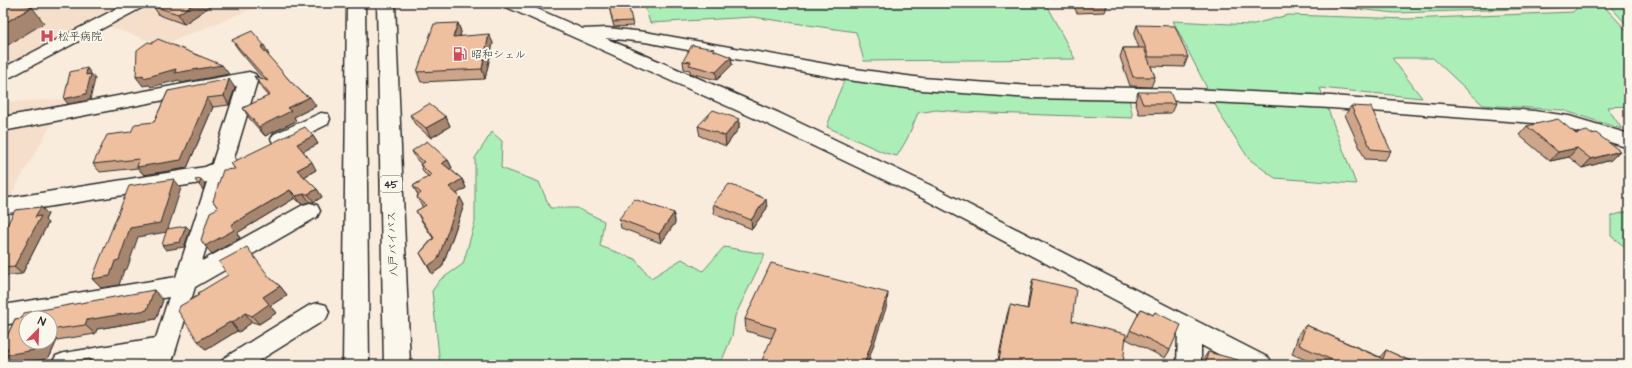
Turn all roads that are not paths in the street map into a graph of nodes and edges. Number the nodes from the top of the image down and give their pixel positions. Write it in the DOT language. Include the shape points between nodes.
graph roads {
  1 [pos="139,3"];
  2 [pos="356,3"];
  3 [pos="386,3"];
  4 [pos="510,3"];
  5 [pos="584,34"];
  6 [pos="3,75"];
  7 [pos="321,119"];
  8 [pos="3,124"];
  9 [pos="1629,140"];
  10 [pos="267,146"];
  11 [pos="247,156"];
  12 [pos="220,169"];
  13 [pos="8,205"];
  14 [pos="310,211"];
  15 [pos="185,283"];
  16 [pos="318,312"];
  17 [pos="3,315"];
  18 [pos="1190,328"];
  19 [pos="162,356"];
  20 [pos="56,365"];
  21 [pos="232,365"];
  22 [pos="356,365"];
  23 [pos="397,365"];
  24 [pos="1189,365"];
  25 [pos="1261,365"];
  1 -- 6 [label="street"];
  2 -- 22 [label="highway"];
  3 -- 23 [label="highway, 八戸バイパス / 45"];
  4 -- 5 [label="street"];
  5 -- 9 [label="street" via="607,33 645,37 848,74 922,84 1031,92 1191,95 1331,102 1534,117 1569,122"];
  5 -- 18 [label="street" via="772,118 929,193"];
  7 -- 10 [label="street"];
  8 -- 12 [label="street" via="249,78"];
  11 -- 12 [label="street"];
  12 -- 13 [label="street" via="209,174"];
  12 -- 15 [label="street"];
  14 -- 15 [label="street"];
  15 -- 17 [label="street"];
  15 -- 19 [label="street"];
  16 -- 21 [label="street"];
  18 -- 24 [label="street"];
  18 -- 25 [label="street"];
  19 -- 20 [label="street"];
}
